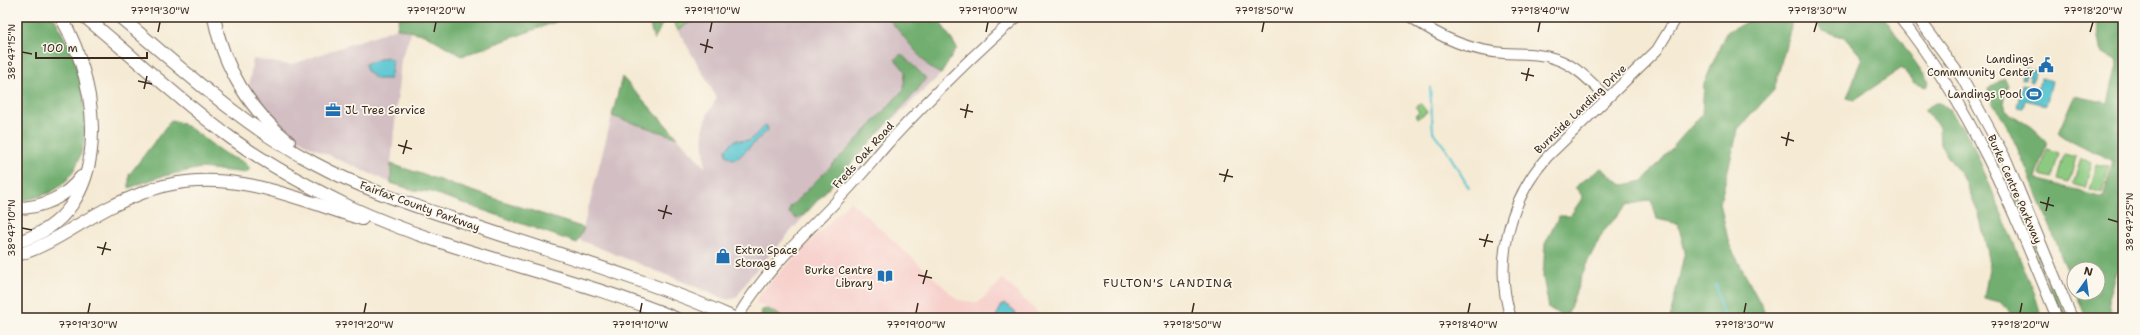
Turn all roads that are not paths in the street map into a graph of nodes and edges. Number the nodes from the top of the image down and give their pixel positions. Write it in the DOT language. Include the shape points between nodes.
graph roads {
  1 [pos="61,17"];
  2 [pos="86,17"];
  3 [pos="120,17"];
  4 [pos="214,17"];
  5 [pos="1017,17"];
  6 [pos="1411,17"];
  7 [pos="1677,17"];
  8 [pos="1900,17"];
  9 [pos="1917,17"];
  10 [pos="1607,98"];
  11 [pos="88,164"];
  12 [pos="378,193"];
  13 [pos="17,208"];
  14 [pos="433,238"];
  15 [pos="17,242"];
  16 [pos="17,255"];
  17 [pos="675,318"];
  18 [pos="734,318"];
  19 [pos="737,318"];
  20 [pos="1511,318"];
  21 [pos="2057,318"];
  22 [pos="2072,318"];
  1 -- 11 [label="highway" via="78,51 90,95 92,137"];
  2 -- 14 [label="highway" via="185,102 252,153 352,207"];
  3 -- 12 [label="highway, Fairfax County Parkway" via="248,123 312,162"];
  4 -- 12 [label="highway" via="227,61 246,96 260,114 288,141 312,158"];
  5 -- 19 [label="street, Freds Oak Road" via="951,78 793,244 756,288"];
  6 -- 10 [label="street" via="1442,37 1463,45 1484,51 1538,54 1556,59 1577,70"];
  7 -- 10 [label="street, Burnside Landing Drive" via="1657,50"];
  8 -- 21 [label="street, Burke Centre Parkway" via="1948,85 1984,148 2016,216"];
  9 -- 22 [label="street, Burke Centre Parkway" via="1962,78 2006,159"];
  10 -- 20 [label="street, Burnside Landing Drive" via="1546,157 1534,172 1517,203 1508,232 1503,271"];
  11 -- 13 [label="highway" via="77,182 62,194 44,204"];
  11 -- 15 [label="highway" via="79,190 63,213 37,234"];
  12 -- 18 [label="highway, Fairfax County Parkway" via="678,293"];
  14 -- 16 [label="highway" via="260,187 195,181 150,189 112,206 43,245"];
  14 -- 17 [label="highway"];
}
